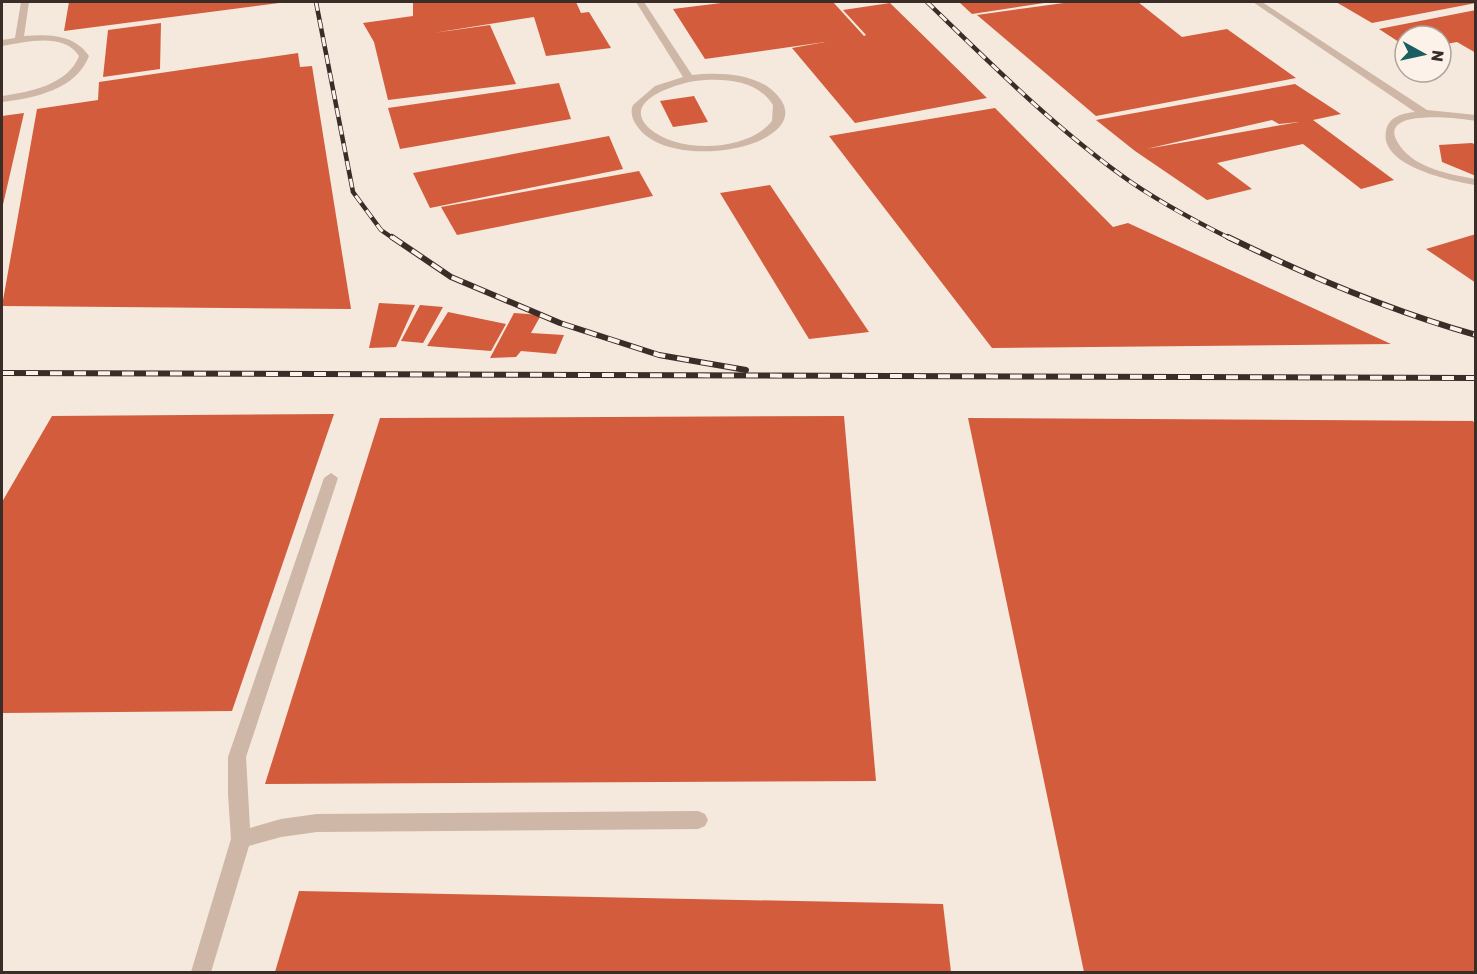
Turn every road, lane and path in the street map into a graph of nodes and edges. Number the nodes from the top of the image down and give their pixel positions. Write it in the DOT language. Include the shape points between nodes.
graph roads {
  1 [pos="26,2"];
  2 [pos="640,2"];
  3 [pos="1257,2"];
  4 [pos="19,40"];
  5 [pos="2,43"];
  6 [pos="689,78"];
  7 [pos="2,99"];
  8 [pos="1424,113"];
  9 [pos="1476,118"];
  10 [pos="1476,182"];
  11 [pos="331,478"];
  12 [pos="698,820"];
  13 [pos="242,839"];
  14 [pos="201,972"];
  1 -- 4 [label="lane"];
  2 -- 6 [label="lane"];
  3 -- 8 [label="lane"];
  4 -- 5 [label="lane"];
  4 -- 7 [label="lane" via="47,38 69,42 82,50 83,62 72,75 49,87"];
  6 -- 6 [label="lane" via="661,86 642,99 636,115 645,131 667,143 691,148 730,147 756,139 779,118 777,102 762,88 728,78"];
  8 -- 9 [label="lane"];
  8 -- 10 [label="lane" via="1394,124 1390,130 1393,145 1424,168"];
  11 -- 13 [label="lane" via="237,758"];
  12 -- 13 [label="lane" via="316,823"];
  13 -- 14 [label="lane"];
}
